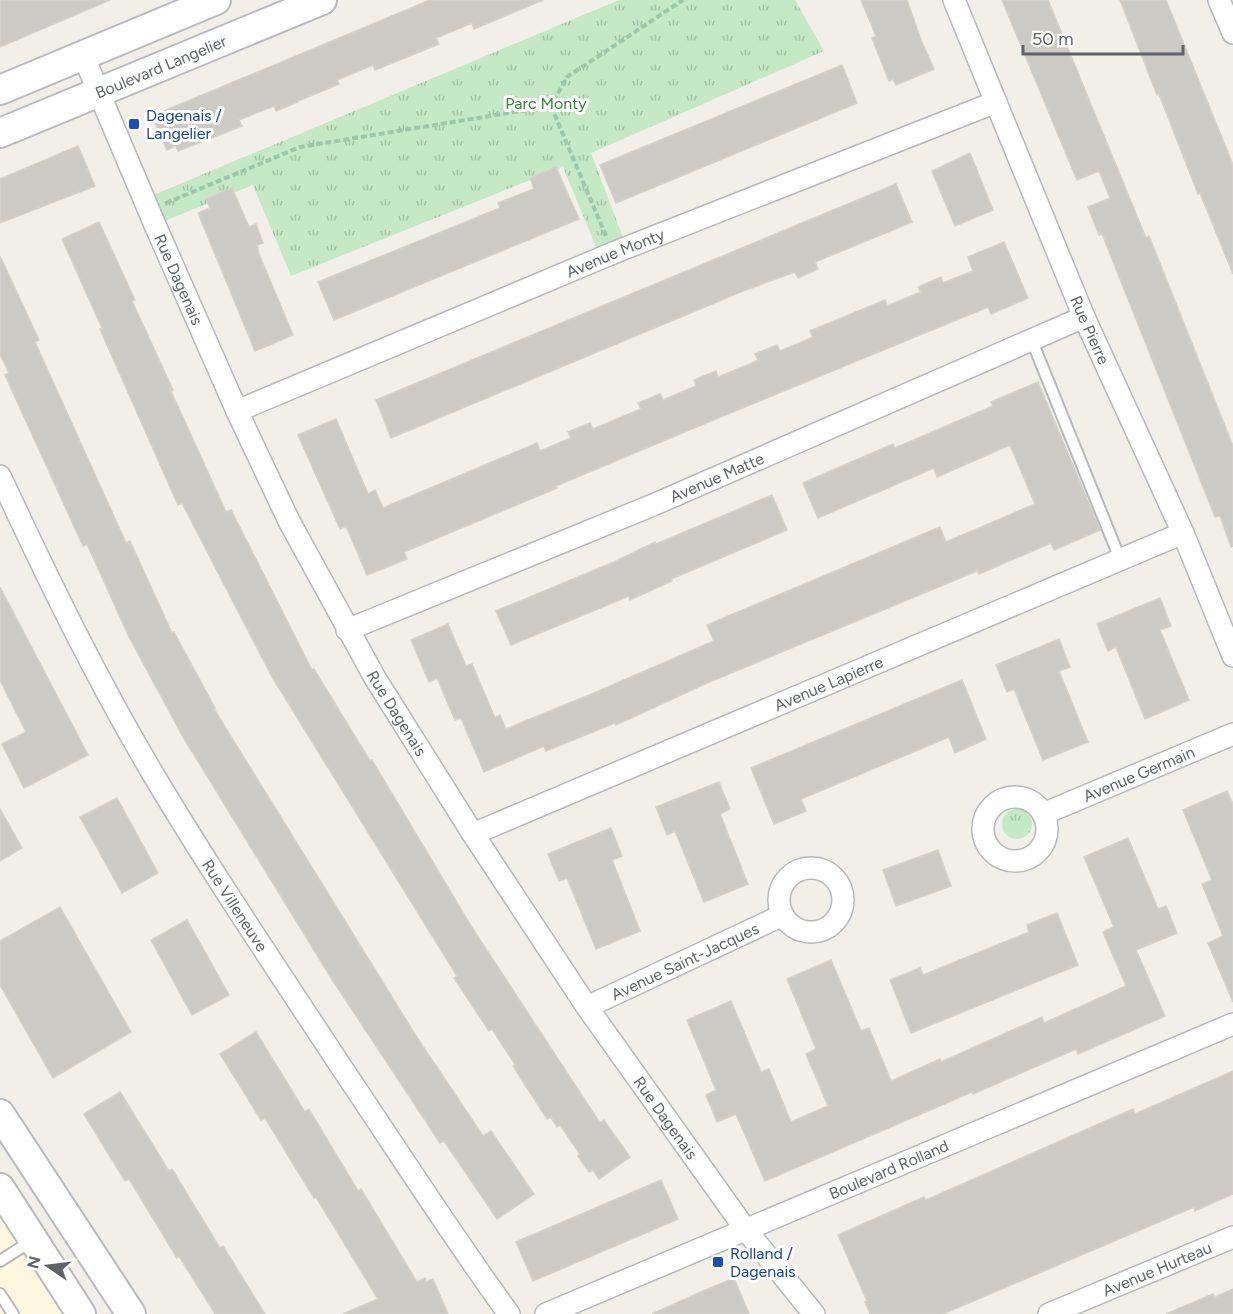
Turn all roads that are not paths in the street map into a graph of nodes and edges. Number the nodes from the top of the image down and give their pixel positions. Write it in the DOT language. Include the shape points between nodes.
graph roads {
  1 [pos="216,0"];
  2 [pos="322,0"];
  3 [pos="954,0"];
  4 [pos="1219,0"];
  5 [pos="1233,33"];
  6 [pos="83,55"];
  7 [pos="0,90"];
  8 [pos="99,92"];
  9 [pos="996,102"];
  10 [pos="0,133"];
  11 [pos="1084,317"];
  12 [pos="1032,341"];
  13 [pos="237,411"];
  14 [pos="0,476"];
  15 [pos="1183,533"];
  16 [pos="1120,559"];
  17 [pos="347,630"];
  18 [pos="1233,656"];
  19 [pos="1233,734"];
  20 [pos="1043,814"];
  21 [pos="473,834"];
  22 [pos="783,915"];
  23 [pos="587,1007"];
  24 [pos="1233,1024"];
  25 [pos="0,1114"];
  26 [pos="0,1188"];
  27 [pos="746,1230"];
  28 [pos="1233,1237"];
  29 [pos="33,1240"];
  30 [pos="0,1261"];
  31 [pos="0,1294"];
  32 [pos="12,1314"];
  33 [pos="81,1314"];
  34 [pos="131,1314"];
  35 [pos="509,1314"];
  36 [pos="546,1314"];
  37 [pos="814,1314"];
  38 [pos="1048,1314"];
  1 -- 6 [label="main road"];
  2 -- 8 [label="main road, Boulevard Langelier"];
  3 -- 9 [label="street, Rue Pierre"];
  4 -- 5 [label="street"];
  6 -- 7 [label="main road"];
  6 -- 8 [label="street, Rue Dagenais"];
  8 -- 10 [label="main road, Boulevard Langelier"];
  8 -- 13 [label="street, Rue Dagenais"];
  9 -- 11 [label="street, Rue Pierre"];
  9 -- 13 [label="street, Avenue Monty" via="613,253"];
  11 -- 12 [label="street, Avenue Matte"];
  11 -- 15 [label="street, Rue Pierre"];
  12 -- 16 [label="lane"];
  12 -- 17 [label="street, Avenue Matte" via="652,505"];
  13 -- 17 [label="street, Rue Dagenais"];
  14 -- 35 [label="street, Rue Villeneuve" via="41,564 153,774 323,1038"];
  15 -- 16 [label="street, Avenue Lapierre"];
  15 -- 18 [label="street, Rue Pierre"];
  16 -- 21 [label="street, Avenue Lapierre"];
  17 -- 21 [label="street, Rue Dagenais"];
  19 -- 20 [label="street, Avenue Germain"];
  21 -- 23 [label="street, Rue Dagenais"];
  22 -- 23 [label="street, Avenue Saint-Jacques"];
  23 -- 27 [label="street, Rue Dagenais"];
  24 -- 27 [label="street, Boulevard Rolland"];
  25 -- 34 [label="main road"];
  26 -- 29 [label="main road"];
  27 -- 36 [label="street, Boulevard Rolland"];
  27 -- 37 [label="street, Rue Dagenais"];
  28 -- 38 [label="street, Avenue Hurteau"];
  29 -- 30 [label="lane"];
  29 -- 33 [label="main road"];
  31 -- 32 [label="lane"];
}
